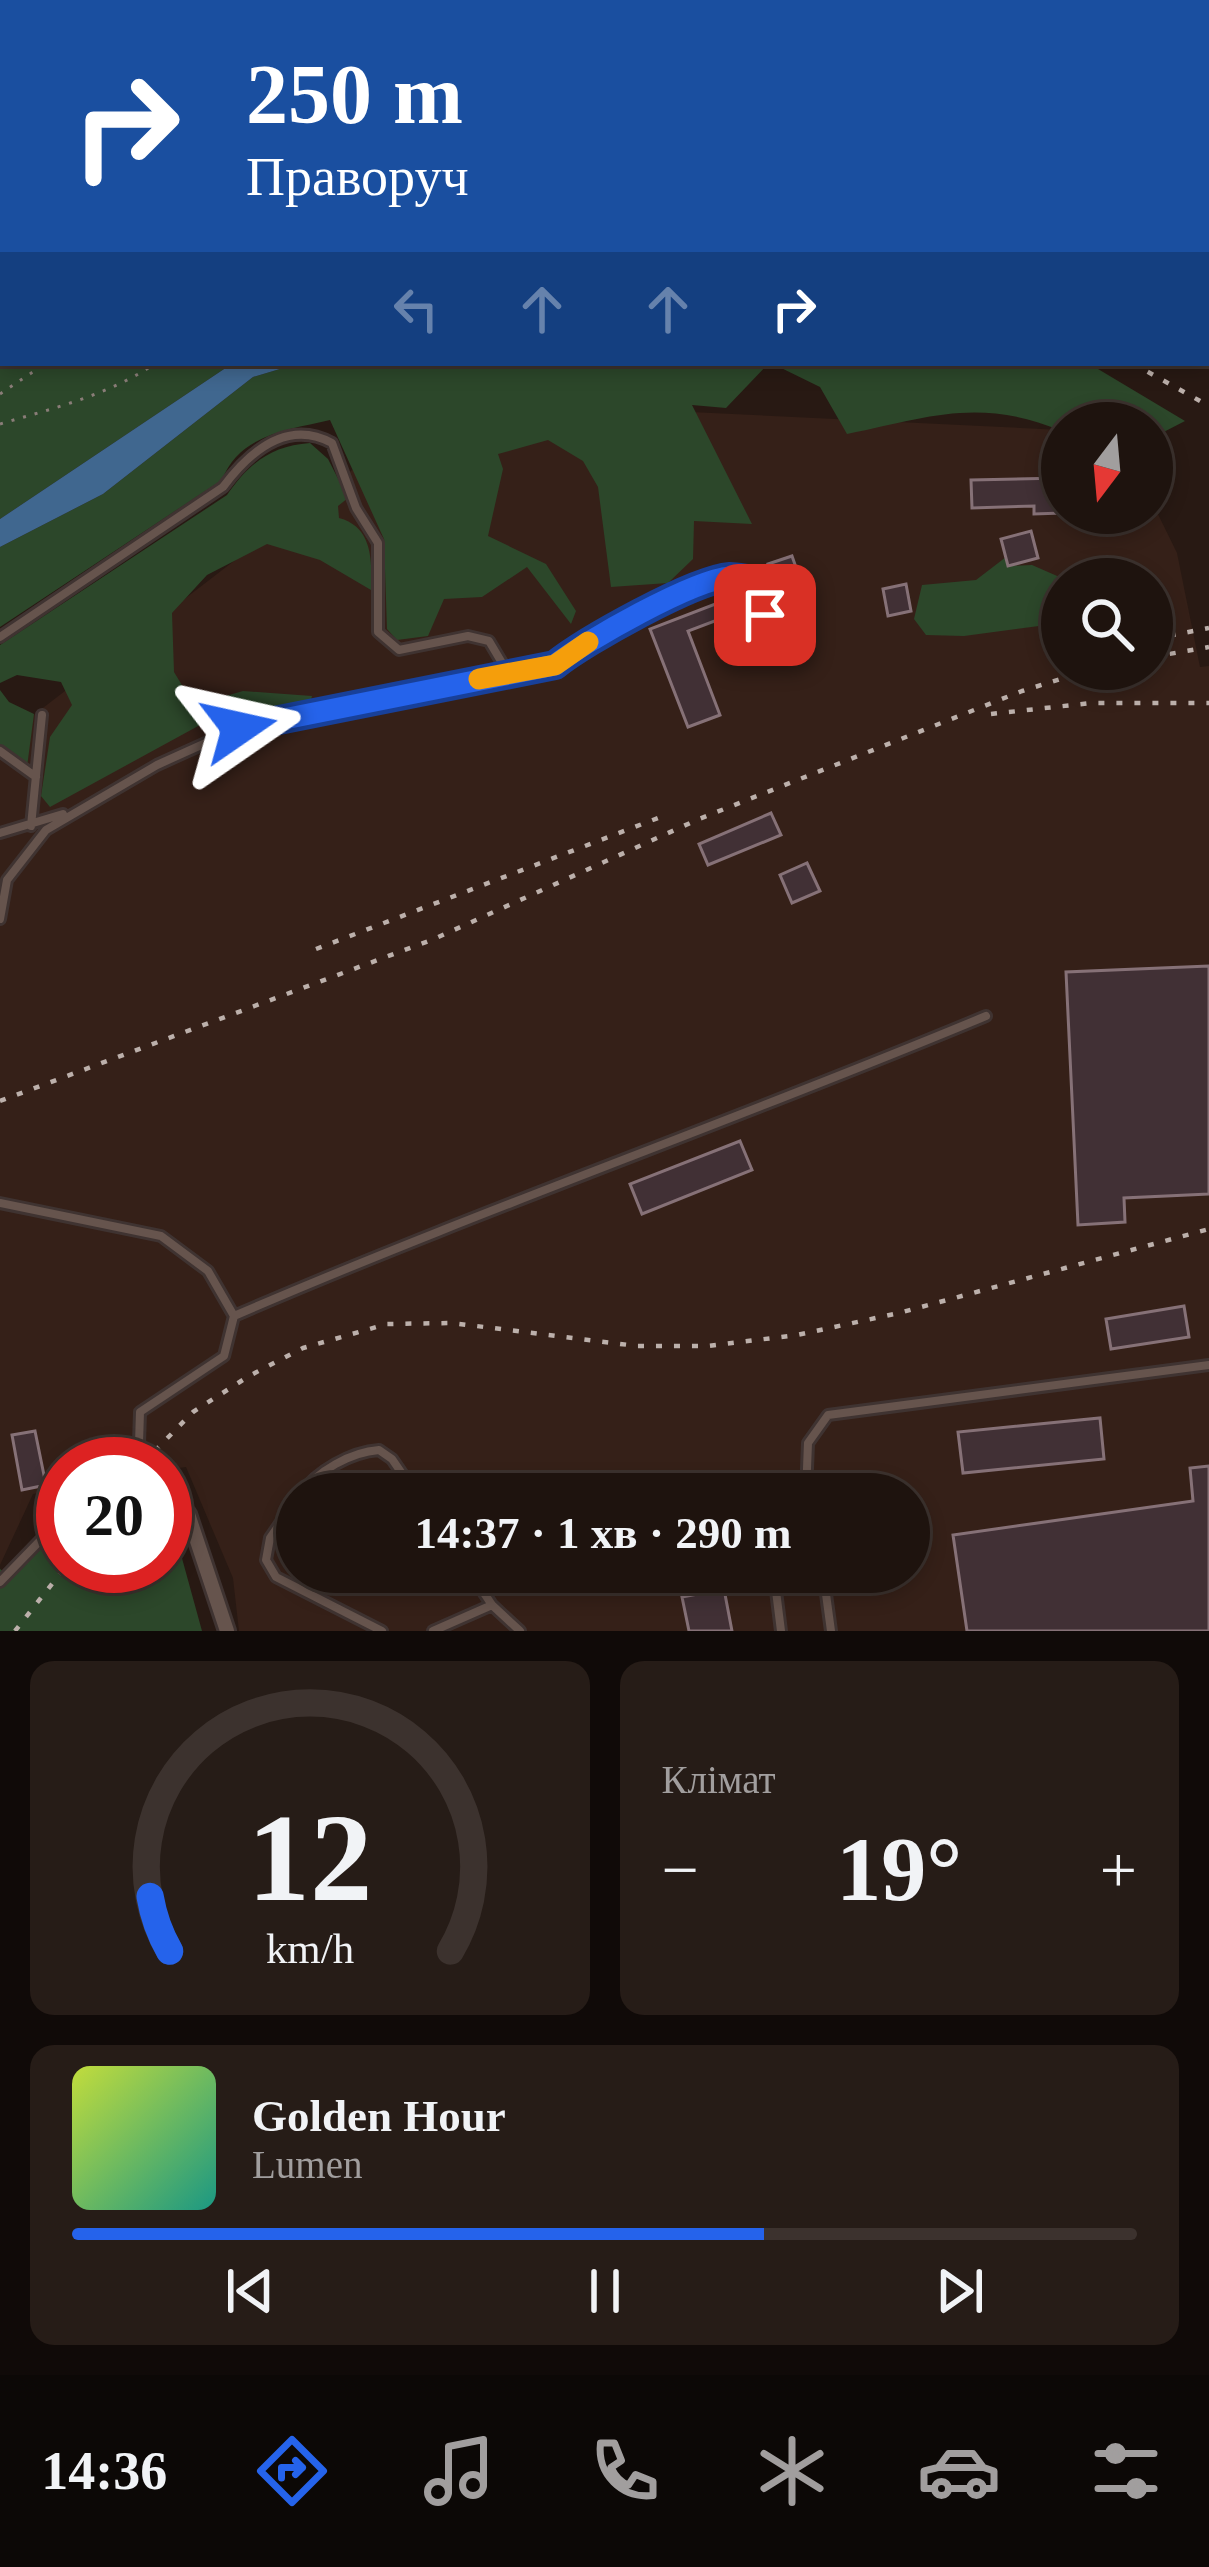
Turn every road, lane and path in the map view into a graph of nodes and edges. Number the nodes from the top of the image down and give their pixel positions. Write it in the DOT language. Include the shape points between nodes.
graph roads {
  1 [pos="42,366"];
  2 [pos="152,366"];
  3 [pos="0,394"];
  4 [pos="0,424"];
  5 [pos="754,630"];
  6 [pos="0,637"];
  7 [pos="508,673"];
  8 [pos="42,716"];
  9 [pos="0,751"];
  10 [pos="36,777"];
  11 [pos="81,808"];
  12 [pos="31,826"];
  13 [pos="0,832"];
  14 [pos="0,919"];
  15 [pos="986,1016"];
  16 [pos="0,1202"];
  17 [pos="234,1316"];
  18 [pos="1209,1365"];
  19 [pos="140,1437"];
  20 [pos="322,1473"];
  21 [pos="402,1473"];
  22 [pos="807,1473"];
  23 [pos="192,1526"];
  24 [pos="276,1530"];
  25 [pos="36,1545"];
  26 [pos="276,1577"];
  27 [pos="0,1582"];
  28 [pos="307,1593"];
  29 [pos="484,1593"];
  30 [pos="776,1593"];
  31 [pos="826,1593"];
  32 [pos="492,1605"];
  33 [pos="227,1631"];
  34 [pos="382,1631"];
  35 [pos="434,1631"];
  36 [pos="520,1631"];
  37 [pos="781,1631"];
  38 [pos="831,1631"];
  1 -- 3 [label="path"];
  2 -- 4 [label="path" via="74,403"];
  5 -- 7 [label="lane" via="773,596 758,580 728,577 675,597 555,665"];
  6 -- 7 [label="lane" via="223,487 279,436 311,432 332,443 378,543 378,632 399,650 468,636 489,641"];
  7 -- 11 [label="lane" via="239,728"];
  8 -- 10 [label="lane"];
  9 -- 10 [label="lane"];
  10 -- 12 [label="lane"];
  11 -- 12 [label="lane"];
  11 -- 14 [label="lane" via="46,830 8,880"];
  12 -- 13 [label="lane"];
  15 -- 17 [label="lane"];
  16 -- 17 [label="lane" via="161,1236 208,1271"];
  17 -- 19 [label="lane" via="224,1356 140,1412"];
  18 -- 22 [label="lane" via="828,1415 808,1443"];
  20 -- 21 [label="lane" via="379,1450"];
  23 -- 33 [label="street"];
  24 -- 26 [label="lane" via="266,1561"];
  25 -- 27 [label="lane"];
  28 -- 34 [label="lane"];
  29 -- 32 [label="lane"];
  30 -- 37 [label="lane"];
  31 -- 38 [label="lane"];
  32 -- 35 [label="lane"];
  32 -- 36 [label="lane"];
}
